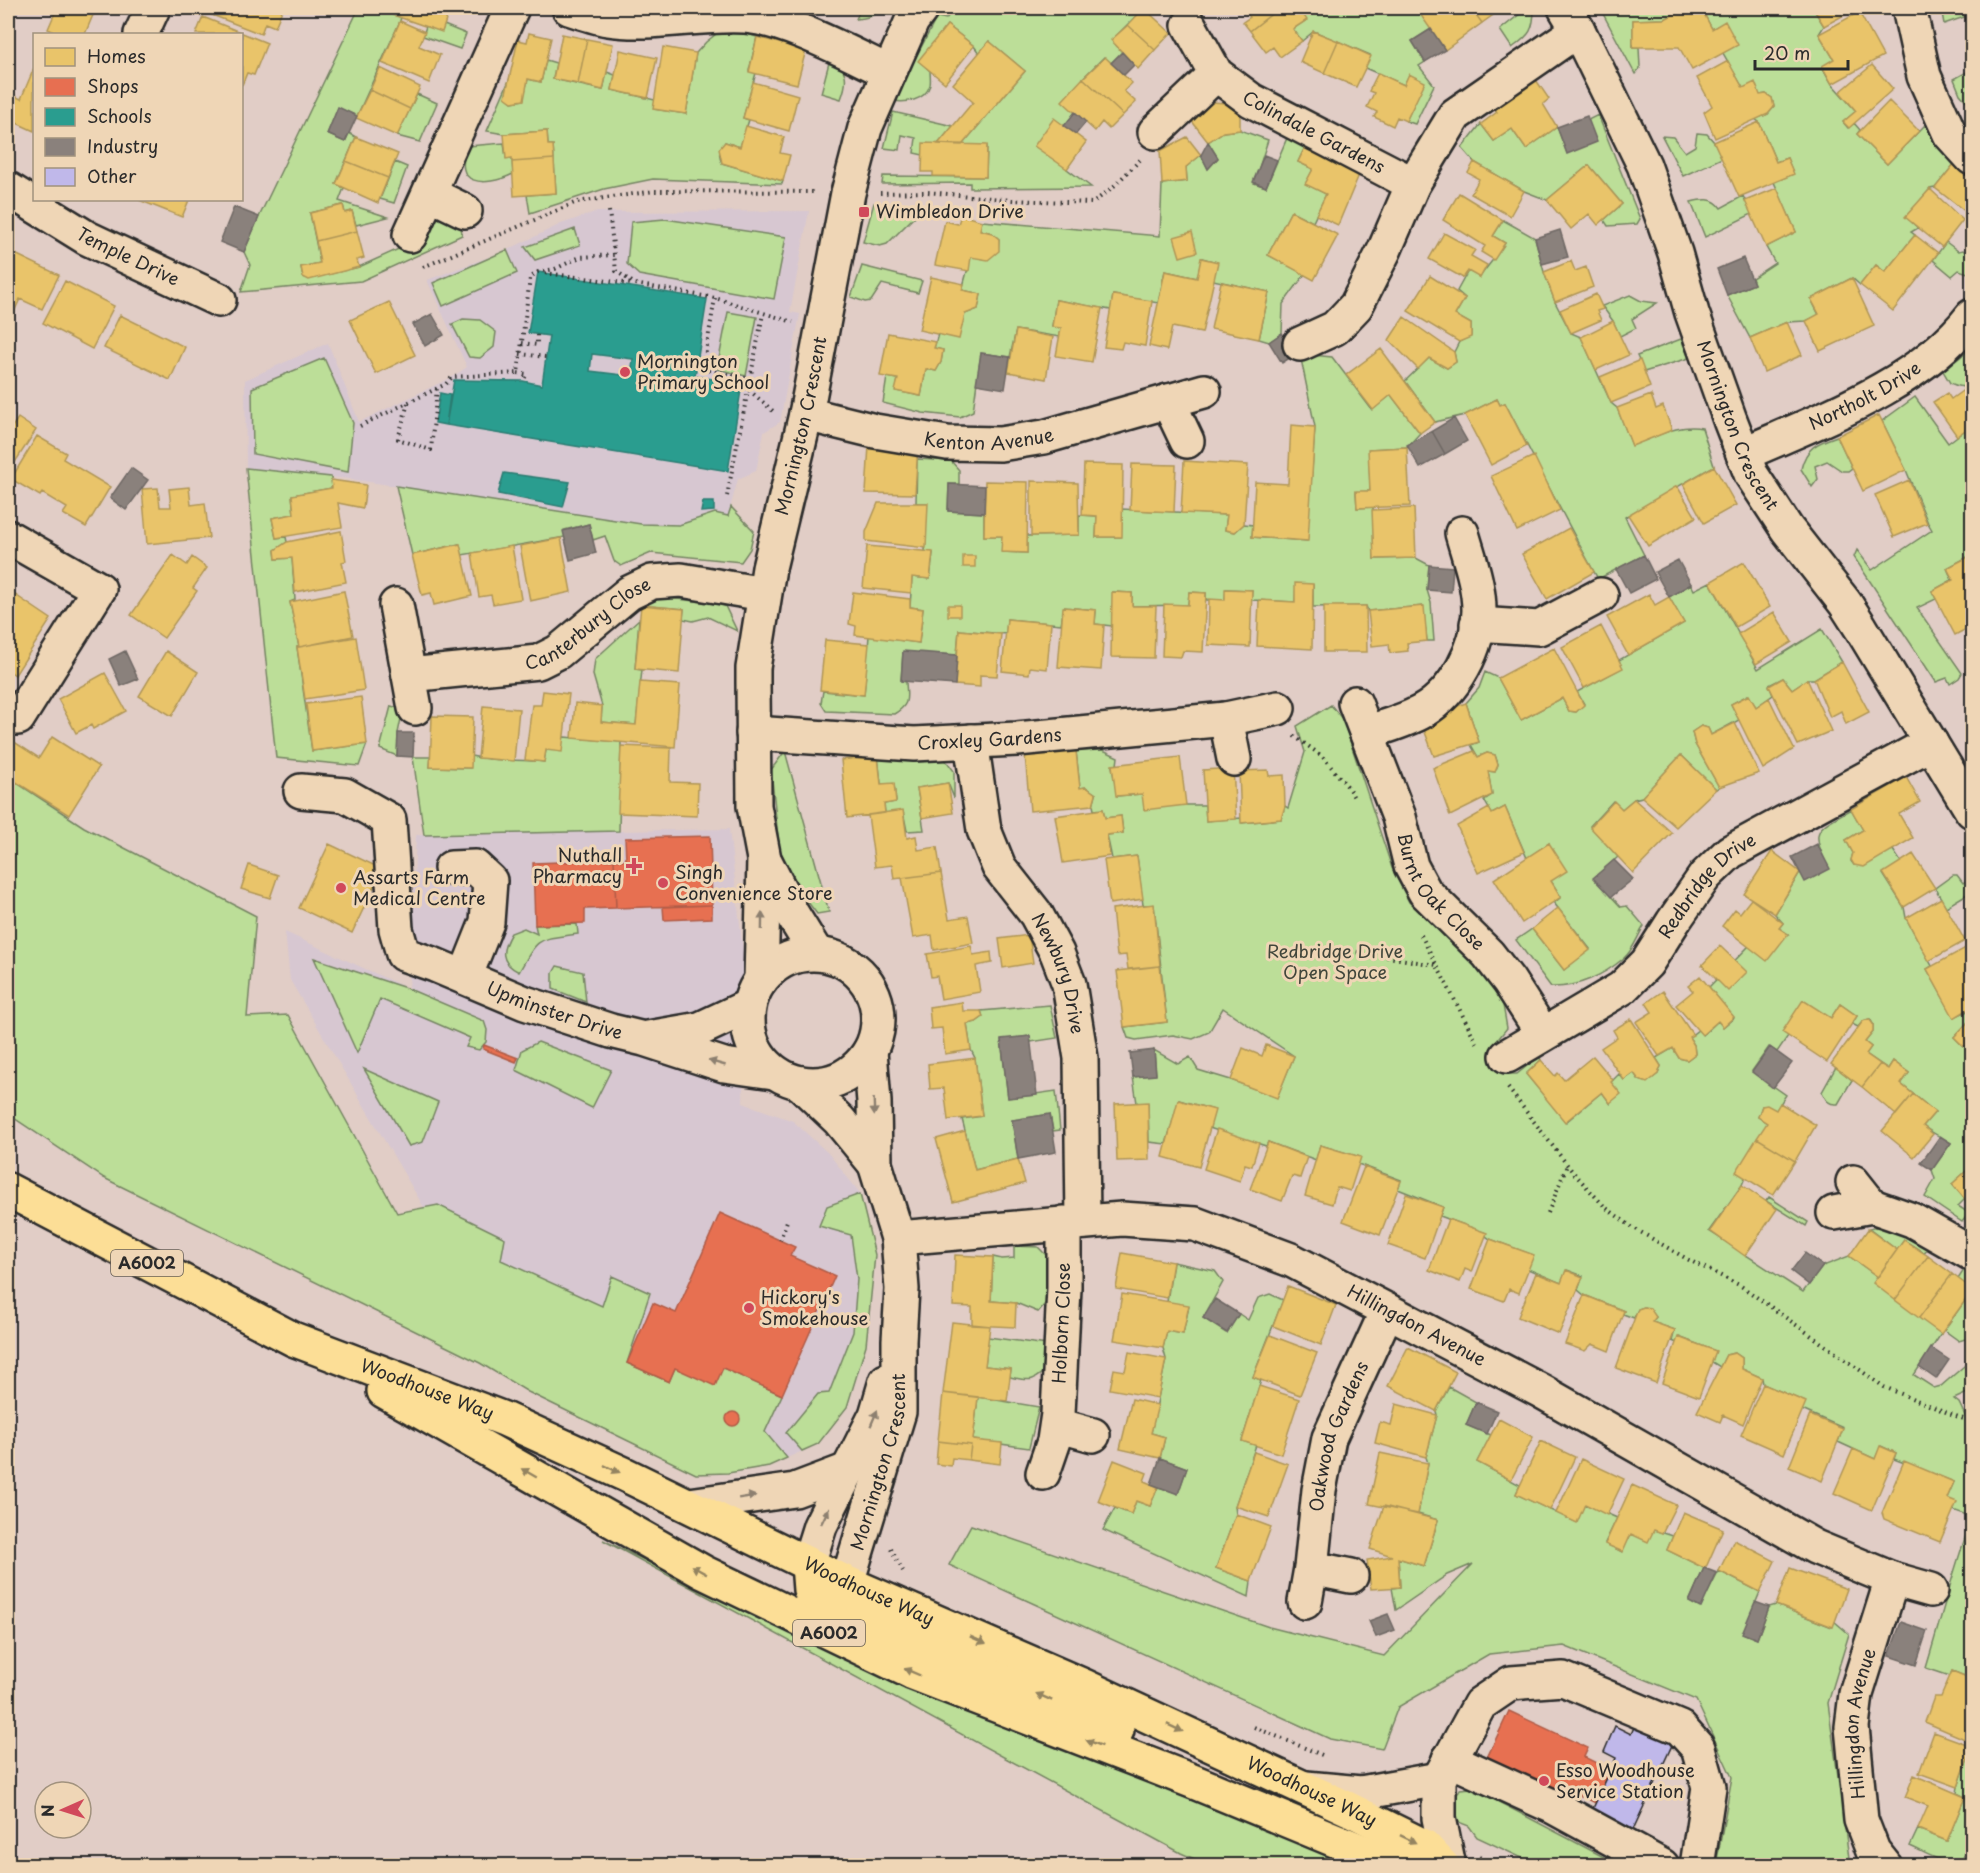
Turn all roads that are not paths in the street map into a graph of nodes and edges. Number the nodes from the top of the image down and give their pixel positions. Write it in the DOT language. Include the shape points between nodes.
graph roads {
  1 [pos="153,8"];
  2 [pos="512,8"];
  3 [pos="569,8"];
  4 [pos="922,8"];
  5 [pos="1909,8"];
  6 [pos="1572,19"];
  7 [pos="1189,25"];
  8 [pos="141,33"];
  9 [pos="890,72"];
  10 [pos="1216,74"];
  11 [pos="1155,132"];
  12 [pos="1972,158"];
  13 [pos="1413,184"];
  14 [pos="8,189"];
  15 [pos="430,194"];
  16 [pos="33,198"];
  17 [pos="40,201"];
  18 [pos="69,212"];
  19 [pos="465,212"];
  20 [pos="410,235"];
  21 [pos="219,300"];
  22 [pos="1972,316"];
  23 [pos="1300,344"];
  24 [pos="1204,391"];
  25 [pos="1168,401"];
  26 [pos="793,416"];
  27 [pos="1187,441"];
  28 [pos="1743,454"];
  29 [pos="1462,533"];
  30 [pos="8,537"];
  31 [pos="764,594"];
  32 [pos="1601,595"];
  33 [pos="396,605"];
  34 [pos="1477,624"];
  35 [pos="409,675"];
  36 [pos="414,708"];
  37 [pos="1278,708"];
  38 [pos="18,718"];
  39 [pos="1226,719"];
  40 [pos="753,733"];
  41 [pos="971,741"];
  42 [pos="1931,743"];
  43 [pos="1234,759"];
  44 [pos="301,790"];
  45 [pos="1972,811"];
  46 [pos="764,859"];
  47 [pos="451,868"];
  48 [pos="816,953"];
  49 [pos="470,964"];
  50 [pos="755,993"];
  51 [pos="1543,1034"];
  52 [pos="644,1039"];
  53 [pos="870,1051"];
  54 [pos="1496,1061"];
  55 [pos="787,1078"];
  56 [pos="875,1164"];
  57 [pos="8,1190"];
  58 [pos="1834,1213"];
  59 [pos="1073,1222"];
  60 [pos="898,1238"];
  61 [pos="1972,1254"];
  62 [pos="1387,1311"];
  63 [pos="286,1335"];
  64 [pos="899,1340"];
  65 [pos="1057,1425"];
  66 [pos="1093,1435"];
  67 [pos="848,1470"];
  68 [pos="1043,1473"];
  69 [pos="689,1505"];
  70 [pos="1311,1568"];
  71 [pos="1350,1576"];
  72 [pos="809,1577"];
  73 [pos="1892,1579"];
  74 [pos="847,1583"];
  75 [pos="738,1589"];
  76 [pos="1931,1590"];
  77 [pos="1305,1602"];
  78 [pos="1444,1769"];
  79 [pos="1301,1787"];
  80 [pos="1342,1843"];
  81 [pos="1402,1866"];
  82 [pos="1443,1866"];
  83 [pos="1449,1866"];
  84 [pos="1662,1866"];
  85 [pos="1697,1866"];
  86 [pos="1885,1866"];
  1 -- 8 [label="street"];
  2 -- 15 [label="street"];
  3 -- 9 [label="street" via="608,19 748,16 787,27"];
  4 -- 9 [label="street, Mornington Crescent" via="912,21"];
  5 -- 12 [label="street" via="1924,76 1950,134"];
  6 -- 13 [label="street" via="1455,115"];
  6 -- 28 [label="street, Mornington Crescent" via="1644,165"];
  7 -- 10 [label="street, Colindale Gardens"];
  9 -- 26 [label="street, Mornington Crescent" via="865,128"];
  10 -- 11 [label="street"];
  10 -- 13 [label="street, Colindale Gardens" via="1251,99"];
  13 -- 23 [label="street" via="1356,306 1335,328"];
  14 -- 16 [label="street, Temple Drive"];
  15 -- 19 [label="street"];
  15 -- 20 [label="street"];
  17 -- 18 [label="street, Temple Drive"];
  18 -- 21 [label="street, Temple Drive" via="87,238"];
  22 -- 28 [label="street, Northolt Drive" via="1926,362 1890,386 1841,412"];
  24 -- 25 [label="street, Kenton Avenue"];
  25 -- 26 [label="street, Kenton Avenue" via="1044,437 1000,444 947,443"];
  25 -- 27 [label="street"];
  26 -- 31 [label="street, Mornington Crescent"];
  28 -- 42 [label="street, Mornington Crescent" via="1751,474 1787,529 1845,603"];
  29 -- 34 [label="street, Burnt Oak Close" via="1473,570 1479,610"];
  30 -- 38 [label="street" via="99,590"];
  31 -- 35 [label="street, Canterbury Close" via="681,580 652,582 629,593 558,652 538,662"];
  31 -- 40 [label="street, Mornington Crescent" via="753,668"];
  32 -- 34 [label="street" via="1539,628"];
  33 -- 35 [label="street"];
  34 -- 51 [label="street, Burnt Oak Close" via="1462,670 1443,696 1422,711 1361,718 1399,818 1411,866 1425,892 1488,954"];
  35 -- 36 [label="street"];
  37 -- 39 [label="street, Croxley Gardens"];
  39 -- 41 [label="street, Croxley Gardens"];
  39 -- 43 [label="street"];
  40 -- 41 [label="street, Croxley Gardens" via="914,744"];
  40 -- 46 [label="street, Mornington Crescent" via="754,806"];
  41 -- 59 [label="street, Newbury Drive" via="984,830 999,867 1036,914 1069,984 1081,1058"];
  42 -- 45 [label="street, Mornington Crescent"];
  42 -- 51 [label="street, Redbridge Drive" via="1730,852 1705,876 1639,972 1622,987"];
  44 -- 49 [label="street, Upminster Drive" via="345,795 389,820 396,929 403,954 435,965"];
  46 -- 48 [label="street, Mornington Crescent"];
  50 -- 46 [label="street, Mornington Crescent, one-way"];
  47 -- 49 [label="street" via="475,867 490,881 487,922"];
  48 -- 50 [label="street, Mornington Crescent" via="781,962"];
  48 -- 53 [label="street, Mornington Crescent" via="844,961 865,979 876,999 879,1021"];
  49 -- 52 [label="street, Upminster Drive" via="525,1003"];
  50 -- 52 [label="street, Upminster Drive" via="700,1029"];
  50 -- 55 [label="street, Mornington Crescent" via="748,1021 750,1036 759,1055"];
  51 -- 54 [label="street, Redbridge Drive"];
  55 -- 52 [label="street, Upminster Drive, one-way" via="724,1065"];
  53 -- 55 [label="street, Mornington Crescent" via="845,1076 831,1082 817,1085"];
  53 -- 56 [label="street, Mornington Crescent, one-way"];
  55 -- 56 [label="street, Mornington Crescent" via="839,1120"];
  56 -- 60 [label="street, Mornington Crescent"];
  57 -- 63 [label="main road, Woodhouse Way / A6002"];
  58 -- 61 [label="street" via="1863,1194"];
  59 -- 60 [label="street, Hillingdon Avenue"];
  59 -- 62 [label="street, Hillingdon Avenue" via="1122,1219 1195,1224 1291,1260"];
  59 -- 65 [label="street, Holborn Close" via="1064,1288"];
  60 -- 64 [label="street, Mornington Crescent" via="902,1289"];
  62 -- 70 [label="street, Oakwood Gardens" via="1329,1438"];
  62 -- 73 [label="street, Hillingdon Avenue" via="1541,1391 1815,1547"];
  63 -- 69 [label="main road, Woodhouse Way / A6002, one-way" via="504,1419"];
  75 -- 63 [label="main road, Woodhouse Way / A6002, one-way"];
  67 -- 64 [label="street, Mornington Crescent, one-way" via="876,1415"];
  64 -- 74 [label="street, Mornington Crescent" via="899,1412"];
  65 -- 66 [label="street"];
  65 -- 68 [label="street, Holborn Close"];
  69 -- 67 [label="street, Mornington Crescent, one-way" via="795,1490"];
  72 -- 67 [label="street, Mornington Crescent, one-way" via="820,1526"];
  69 -- 72 [label="main road, Woodhouse Way / A6002"];
  70 -- 71 [label="street"];
  70 -- 77 [label="street, Oakwood Gardens"];
  72 -- 74 [label="main road, Woodhouse Way / A6002"];
  72 -- 75 [label="main road"];
  80 -- 72 [label="main road, A6002, one-way" via="1218,1775 827,1605"];
  73 -- 76 [label="street, Hillingdon Avenue"];
  73 -- 86 [label="street, Hillingdon Avenue" via="1856,1694 1852,1727 1861,1820 1873,1851"];
  74 -- 79 [label="main road, Woodhouse Way / A6002, one-way" via="1086,1687"];
  80 -- 75 [label="main road, Woodhouse Way / A6002, one-way" via="911,1672"];
  78 -- 79 [label="street" via="1361,1793"];
  78 -- 83 [label="street" via="1439,1818"];
  78 -- 84 [label="street" via="1552,1806"];
  78 -- 85 [label="street" via="1480,1704 1511,1683 1563,1679 1680,1728 1698,1748 1709,1787"];
  79 -- 82 [label="main road, Woodhouse Way / A6002, one-way" via="1424,1846"];
  80 -- 81 [label="main road, Woodhouse Way / A6002"];
}
